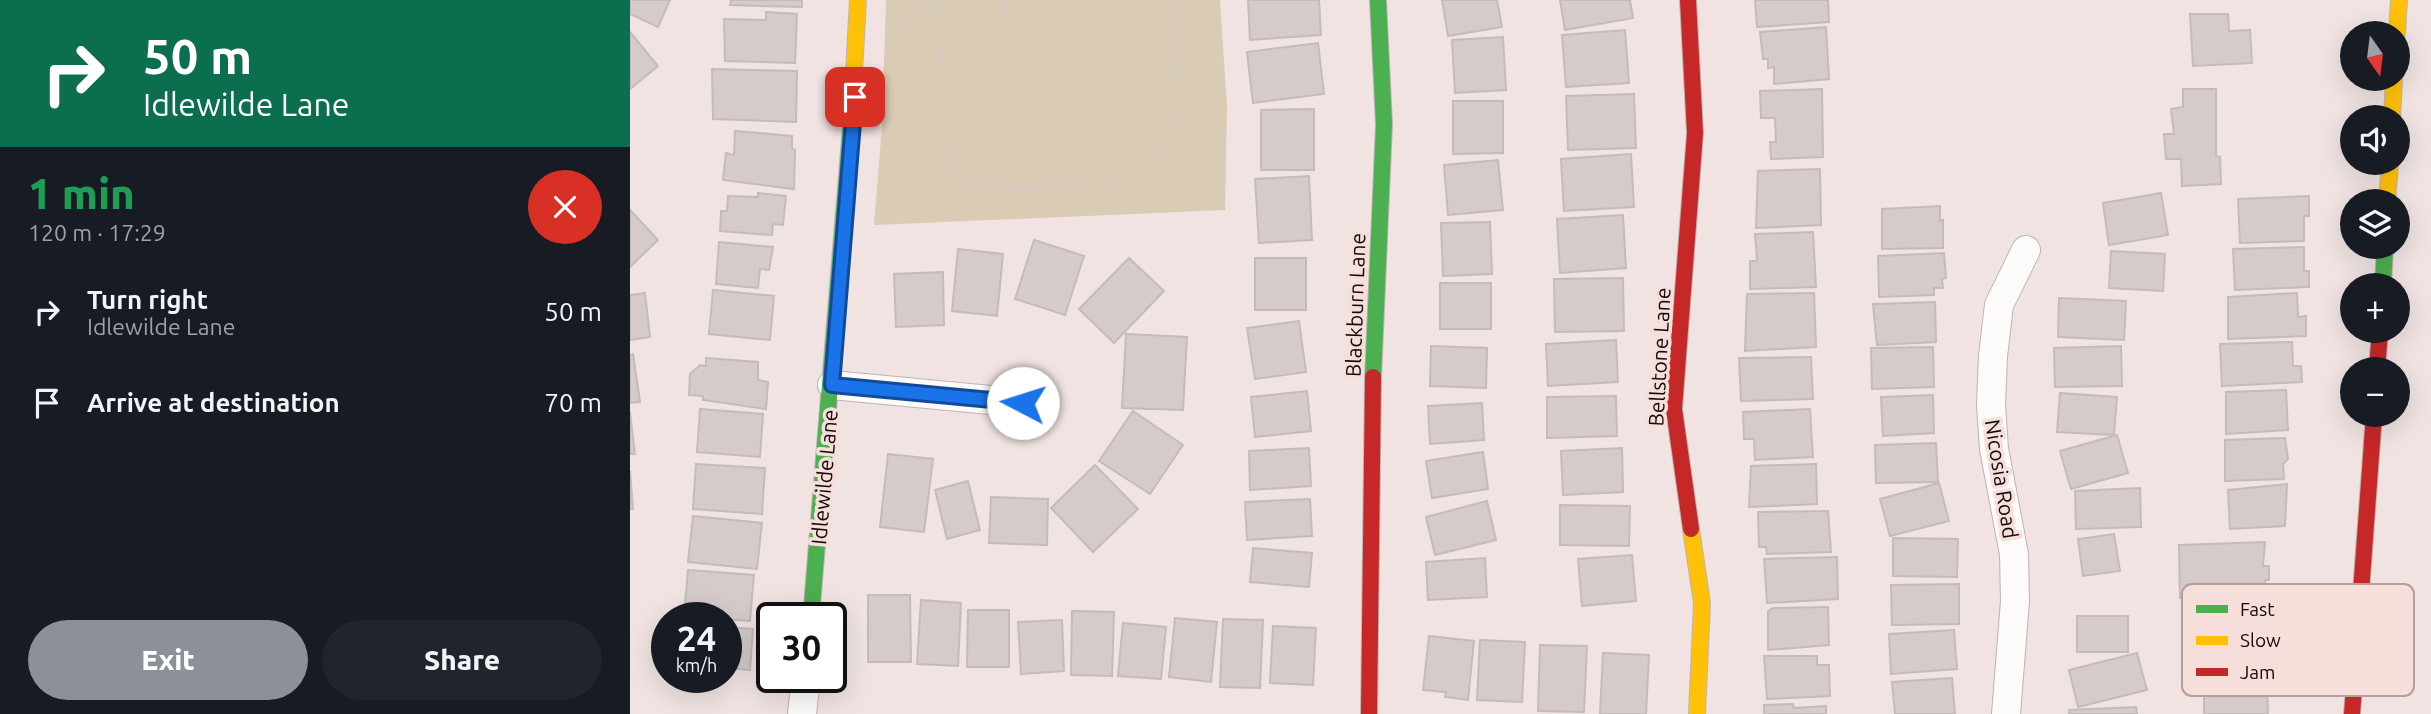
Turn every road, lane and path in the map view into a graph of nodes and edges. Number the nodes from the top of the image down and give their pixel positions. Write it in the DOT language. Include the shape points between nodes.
graph roads {
  1 [pos="858,0"];
  2 [pos="927,0"];
  3 [pos="937,0"];
  4 [pos="1006,0"];
  5 [pos="1173,0"];
  6 [pos="1378,0"];
  7 [pos="1688,0"];
  8 [pos="2399,0"];
  9 [pos="1006,20"];
  10 [pos="2398,21"];
  11 [pos="882,50"];
  12 [pos="2026,250"];
  13 [pos="832,385"];
  14 [pos="1023,403"];
  15 [pos="2373,427"];
  16 [pos="2362,584"];
  17 [pos="812,602"];
  18 [pos="804,693"];
  19 [pos="2353,696"];
  20 [pos="802,714"];
  21 [pos="1369,714"];
  22 [pos="1697,714"];
  23 [pos="2006,714"];
  24 [pos="2352,714"];
  1 -- 13 [label="street, Idlewilde Lane" via="855,97"];
  2 -- 11 [label="path"];
  3 -- 5 [label="path" via="946,155 968,184 1020,189 1114,181 1157,153 1181,110"];
  4 -- 9 [label="path"];
  6 -- 21 [label="street, Blackburn Lane" via="1384,112 1373,339"];
  7 -- 22 [label="street, Bellstone Lane" via="1695,133 1674,408 1702,603"];
  8 -- 10 [label="street"];
  12 -- 23 [label="street, Nicosia Road" via="1999,305 1993,356 1994,449 2014,554"];
  13 -- 14 [label="street"];
  13 -- 17 [label="street, Idlewilde Lane"];
  15 -- 16 [label="street"];
  18 -- 20 [label="street"];
  19 -- 24 [label="street"];
}
